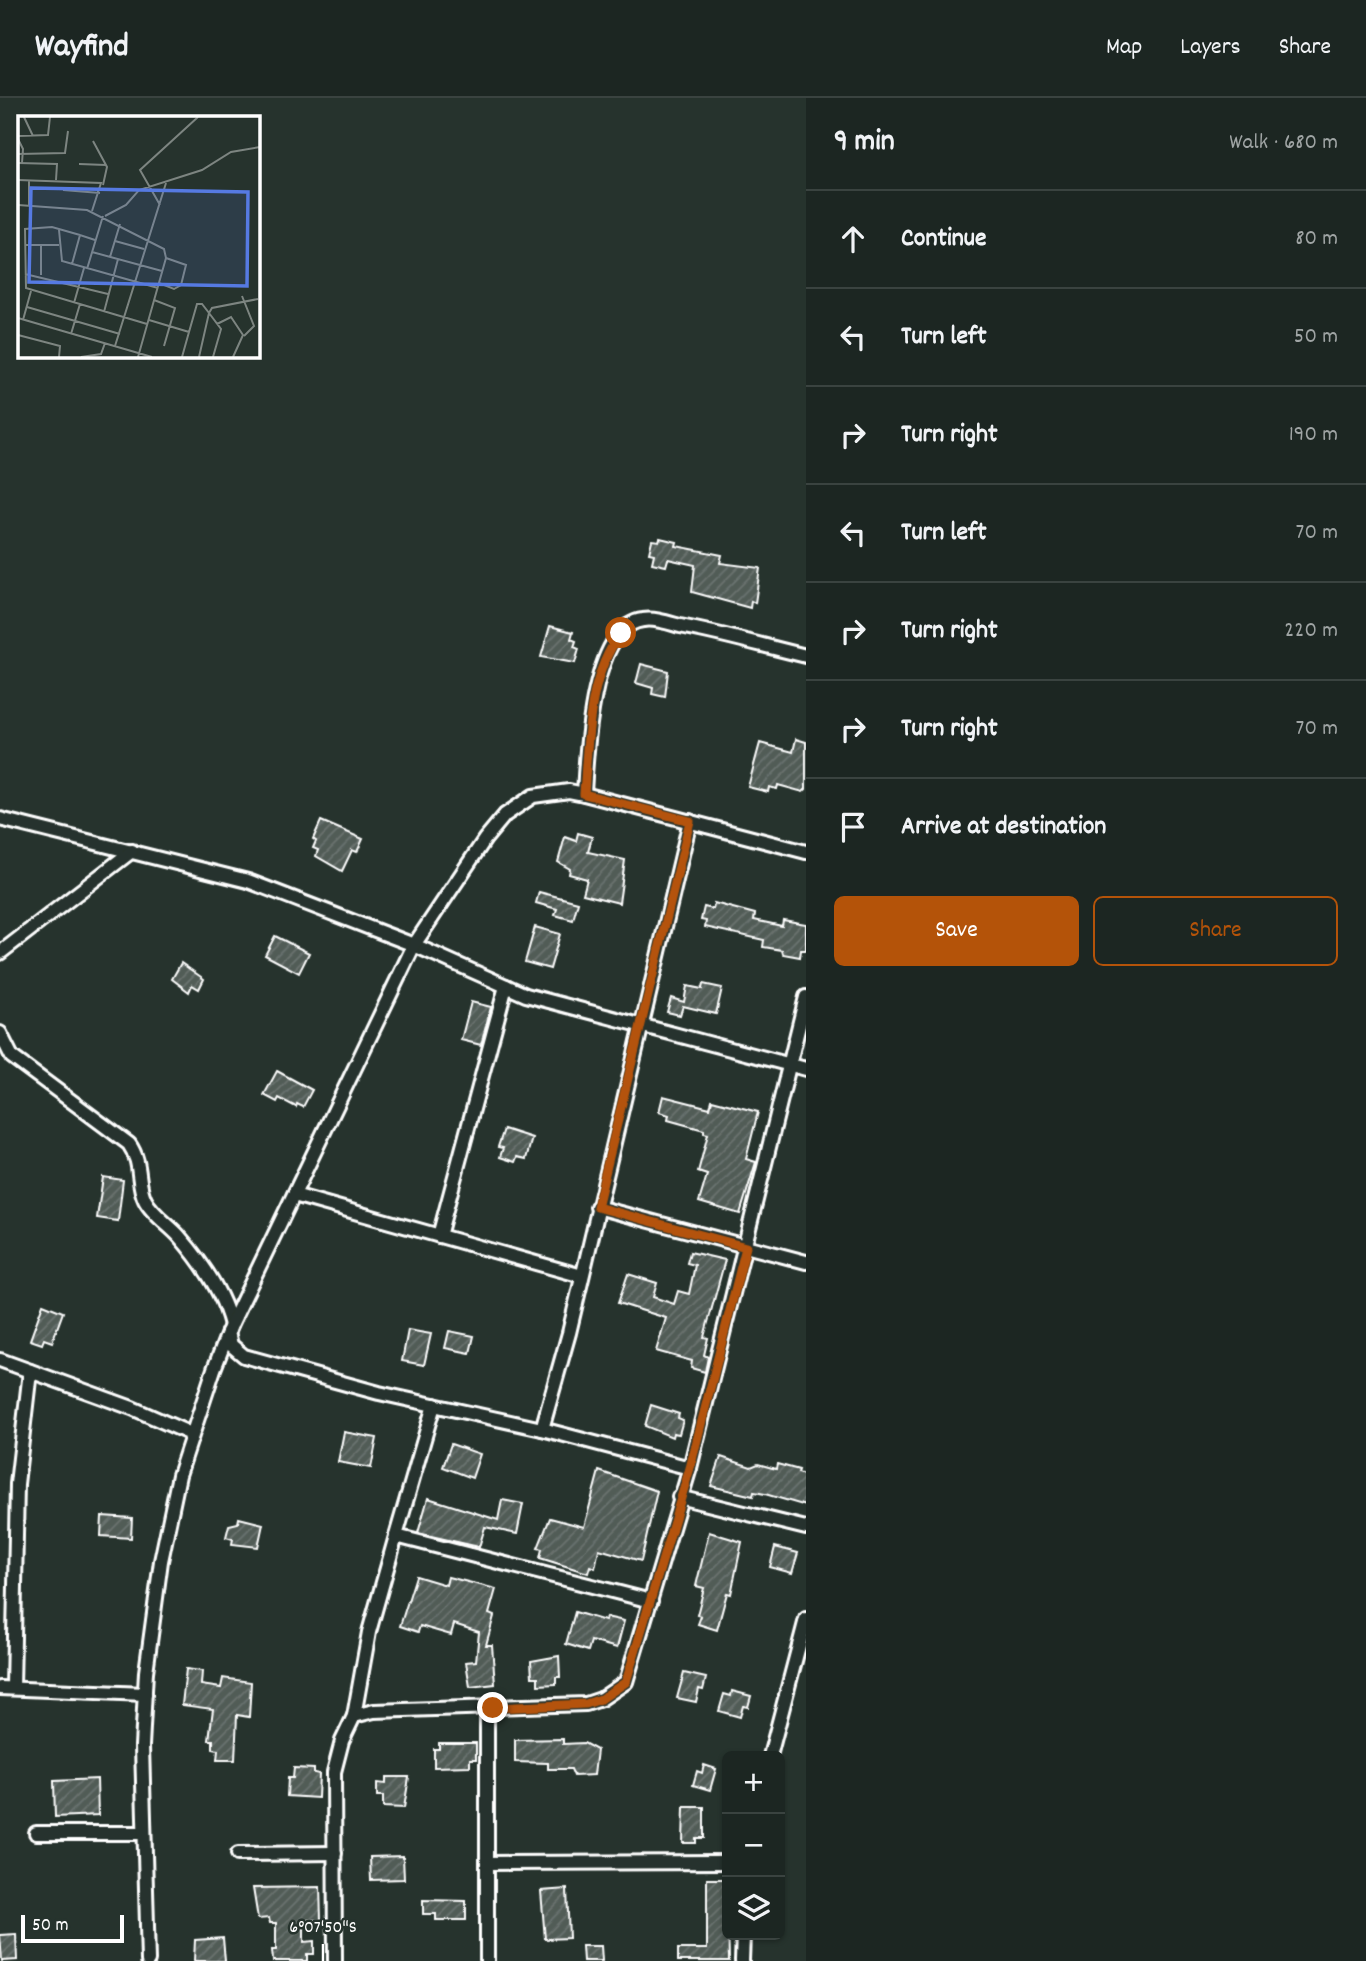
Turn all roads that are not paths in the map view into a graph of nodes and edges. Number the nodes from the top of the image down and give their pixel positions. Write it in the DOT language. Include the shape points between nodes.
graph roads {
  1 [pos="806,656"];
  2 [pos="584,794"];
  3 [pos="0,819"];
  4 [pos="690,821"];
  5 [pos="804,847"];
  6 [pos="132,852"];
  7 [pos="414,945"];
  8 [pos="0,953"];
  9 [pos="506,986"];
  10 [pos="806,997"];
  11 [pos="643,1025"];
  12 [pos="0,1034"];
  13 [pos="789,1065"];
  14 [pos="806,1069"];
  15 [pos="294,1195"];
  16 [pos="597,1207"];
  17 [pos="439,1236"];
  18 [pos="746,1247"];
  19 [pos="806,1262"];
  20 [pos="582,1276"];
  21 [pos="229,1329"];
  22 [pos="0,1360"];
  23 [pos="30,1371"];
  24 [pos="434,1405"];
  25 [pos="542,1429"];
  26 [pos="191,1434"];
  27 [pos="690,1468"];
  28 [pos="679,1497"];
  29 [pos="806,1528"];
  30 [pos="396,1536"];
  31 [pos="651,1601"];
  32 [pos="806,1619"];
  33 [pos="7,1688"];
  34 [pos="145,1694"];
  35 [pos="487,1708"];
  36 [pos="354,1716"];
  37 [pos="771,1751"];
  38 [pos="36,1833"];
  39 [pos="144,1833"];
  40 [pos="335,1853"];
  41 [pos="238,1854"];
  42 [pos="722,1862"];
  43 [pos="487,1863"];
  44 [pos="743,1940"];
  45 [pos="148,1961"];
  46 [pos="335,1961"];
  47 [pos="487,1961"];
  48 [pos="742,1961"];
  1 -- 2 [label="street" via="650,620 630,626 611,646 599,678"];
  2 -- 4 [label="street"];
  2 -- 7 [label="street" via="569,791 533,796 505,815"];
  3 -- 6 [label="street"];
  4 -- 5 [label="street"];
  4 -- 11 [label="street"];
  6 -- 7 [label="street" via="248,881"];
  6 -- 8 [label="street"];
  7 -- 9 [label="street"];
  7 -- 15 [label="street"];
  9 -- 11 [label="street"];
  9 -- 17 [label="street"];
  10 -- 13 [label="street"];
  11 -- 13 [label="street"];
  11 -- 16 [label="street"];
  12 -- 21 [label="street" via="12,1056 130,1144 138,1156 146,1201 207,1275 226,1309"];
  13 -- 14 [label="street"];
  13 -- 18 [label="street"];
  15 -- 17 [label="street"];
  15 -- 21 [label="street"];
  16 -- 18 [label="street"];
  16 -- 20 [label="street"];
  17 -- 20 [label="street"];
  18 -- 19 [label="street"];
  18 -- 27 [label="street"];
  20 -- 25 [label="street"];
  21 -- 24 [label="street" via="230,1345 244,1356"];
  21 -- 26 [label="street"];
  22 -- 23 [label="street"];
  23 -- 26 [label="street"];
  23 -- 33 [label="street" via="17,1484"];
  24 -- 25 [label="street"];
  24 -- 30 [label="street"];
  25 -- 27 [label="street"];
  26 -- 34 [label="street" via="161,1561"];
  27 -- 28 [label="street"];
  28 -- 29 [label="street"];
  28 -- 31 [label="street"];
  30 -- 31 [label="street"];
  30 -- 36 [label="street" via="369,1632"];
  31 -- 35 [label="street" via="626,1682 601,1699 586,1704"];
  32 -- 37 [label="street"];
  33 -- 34 [label="street"];
  34 -- 39 [label="street"];
  35 -- 36 [label="street" via="374,1711"];
  35 -- 43 [label="street"];
  36 -- 40 [label="street" via="334,1772"];
  38 -- 39 [label="street"];
  39 -- 45 [label="street"];
  40 -- 41 [label="street"];
  40 -- 46 [label="street"];
  42 -- 43 [label="street"];
  43 -- 47 [label="street"];
  44 -- 48 [label="street"];
}
